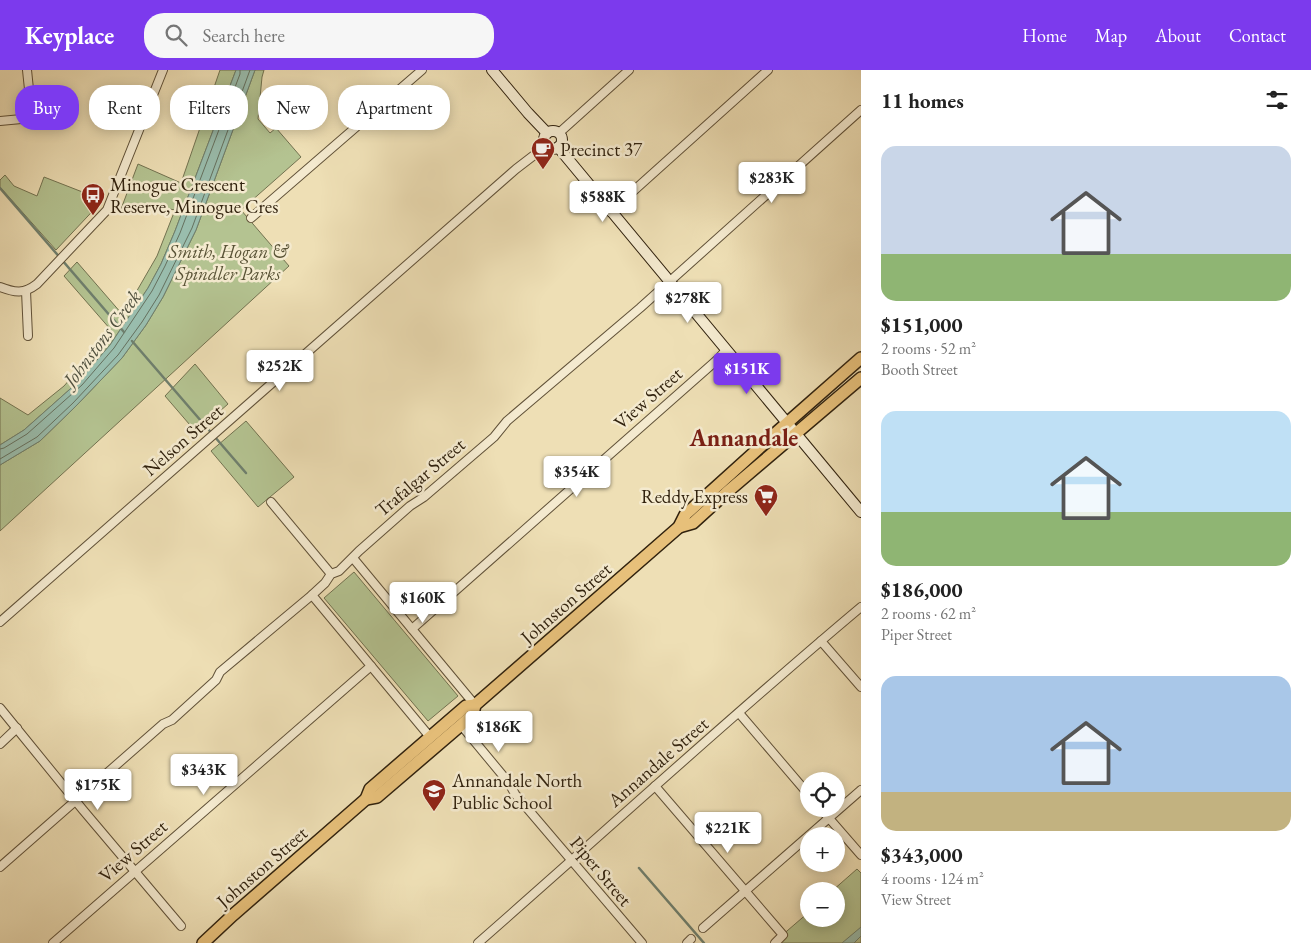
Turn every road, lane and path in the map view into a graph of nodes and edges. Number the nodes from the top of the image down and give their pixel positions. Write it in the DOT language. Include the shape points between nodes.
graph roads {
  1 [pos="27,70"];
  2 [pos="163,70"];
  3 [pos="422,70"];
  4 [pos="492,70"];
  5 [pos="629,70"];
  6 [pos="768,70"];
  7 [pos="861,110"];
  8 [pos="0,121"];
  9 [pos="547,132"];
  10 [pos="559,133"];
  11 [pos="546,146"];
  12 [pos="558,148"];
  13 [pos="610,212"];
  14 [pos="251,218"];
  15 [pos="669,282"];
  16 [pos="0,287"];
  17 [pos="26,291"];
  18 [pos="28,336"];
  19 [pos="726,350"];
  20 [pos="861,358"];
  21 [pos="861,378"];
  22 [pos="787,423"];
  23 [pos="796,434"];
  24 [pos="271,502"];
  25 [pos="861,512"];
  26 [pos="679,527"];
  27 [pos="353,558"];
  28 [pos="331,574"];
  29 [pos="312,595"];
  30 [pos="861,608"];
  31 [pos="0,622"];
  32 [pos="412,629"];
  33 [pos="821,641"];
  34 [pos="371,666"];
  35 [pos="861,687"];
  36 [pos="475,706"];
  37 [pos="0,708"];
  38 [pos="738,714"];
  39 [pos="461,725"];
  40 [pos="17,728"];
  41 [pos="430,737"];
  42 [pos="0,744"];
  43 [pos="800,785"];
  44 [pos="655,786"];
  45 [pos="861,790"];
  46 [pos="366,799"];
  47 [pos="76,800"];
  48 [pos="829,818"];
  49 [pos="861,855"];
  50 [pos="571,862"];
  51 [pos="0,867"];
  52 [pos="135,871"];
  53 [pos="745,892"];
  54 [pos="181,926"];
  55 [pos="703,928"];
  56 [pos="53,943"];
  57 [pos="203,943"];
  58 [pos="478,943"];
  59 [pos="642,943"];
  60 [pos="775,943"];
  1 -- 8 [label="street" via="32,118"];
  2 -- 17 [label="street" via="107,210 42,280"];
  3 -- 14 [label="street"];
  4 -- 9 [label="main road"];
  5 -- 10 [label="street"];
  6 -- 13 [label="street"];
  7 -- 15 [label="street, Trafalgar Street"];
  9 -- 10 [label="main road" via="554,130"];
  9 -- 11 [label="main road" via="543,138"];
  10 -- 12 [label="main road" via="562,141"];
  11 -- 12 [label="main road"];
  11 -- 31 [label="street, Nelson Street"];
  12 -- 13 [label="main road"];
  13 -- 15 [label="main road"];
  15 -- 19 [label="main road"];
  15 -- 27 [label="street, Trafalgar Street"];
  16 -- 17 [label="street" via="14,292"];
  17 -- 18 [label="street"];
  19 -- 22 [label="main road"];
  19 -- 32 [label="street, View Street"];
  20 -- 22 [label="main road, Johnston Street"];
  21 -- 23 [label="main road, Johnston Street"];
  22 -- 23 [label="main road"];
  22 -- 26 [label="main road, Johnston Street" via="685,515"];
  23 -- 25 [label="main road"];
  23 -- 26 [label="main road, Johnston Street" via="693,524"];
  24 -- 28 [label="street"];
  26 -- 36 [label="main road, Johnston Street"];
  27 -- 28 [label="street, Trafalgar Street"];
  27 -- 32 [label="street"];
  28 -- 29 [label="street, Trafalgar Street"];
  29 -- 34 [label="street"];
  29 -- 47 [label="street, Trafalgar Street" via="220,672 216,680 172,720 163,724"];
  30 -- 33 [label="street, Annandale Street"];
  32 -- 36 [label="street"];
  33 -- 35 [label="street"];
  33 -- 38 [label="street, Annandale Street"];
  34 -- 41 [label="street"];
  34 -- 52 [label="street, View Street"];
  36 -- 39 [label="main road, Johnston Street" via="473,714"];
  36 -- 41 [label="main road, Johnston Street" via="466,706"];
  37 -- 40 [label="street"];
  38 -- 43 [label="street"];
  38 -- 44 [label="street, Annandale Street"];
  39 -- 46 [label="main road, Johnston Street" via="377,797"];
  39 -- 50 [label="street, Piper Street"];
  40 -- 42 [label="street"];
  40 -- 47 [label="street"];
  41 -- 46 [label="main road, Johnston Street" via="370,789"];
  44 -- 50 [label="street, Annandale Street"];
  44 -- 53 [label="street"];
  45 -- 48 [label="street"];
  46 -- 57 [label="main road, Johnston Street"];
  47 -- 51 [label="street, Trafalgar Street"];
  47 -- 52 [label="street"];
  48 -- 49 [label="street"];
  48 -- 53 [label="street"];
  50 -- 58 [label="street, Annandale Street"];
  50 -- 59 [label="street, Piper Street"];
  52 -- 54 [label="street"];
  52 -- 56 [label="street, View Street"];
  53 -- 55 [label="street"];
  53 -- 60 [label="street" via="783,936"];
}
